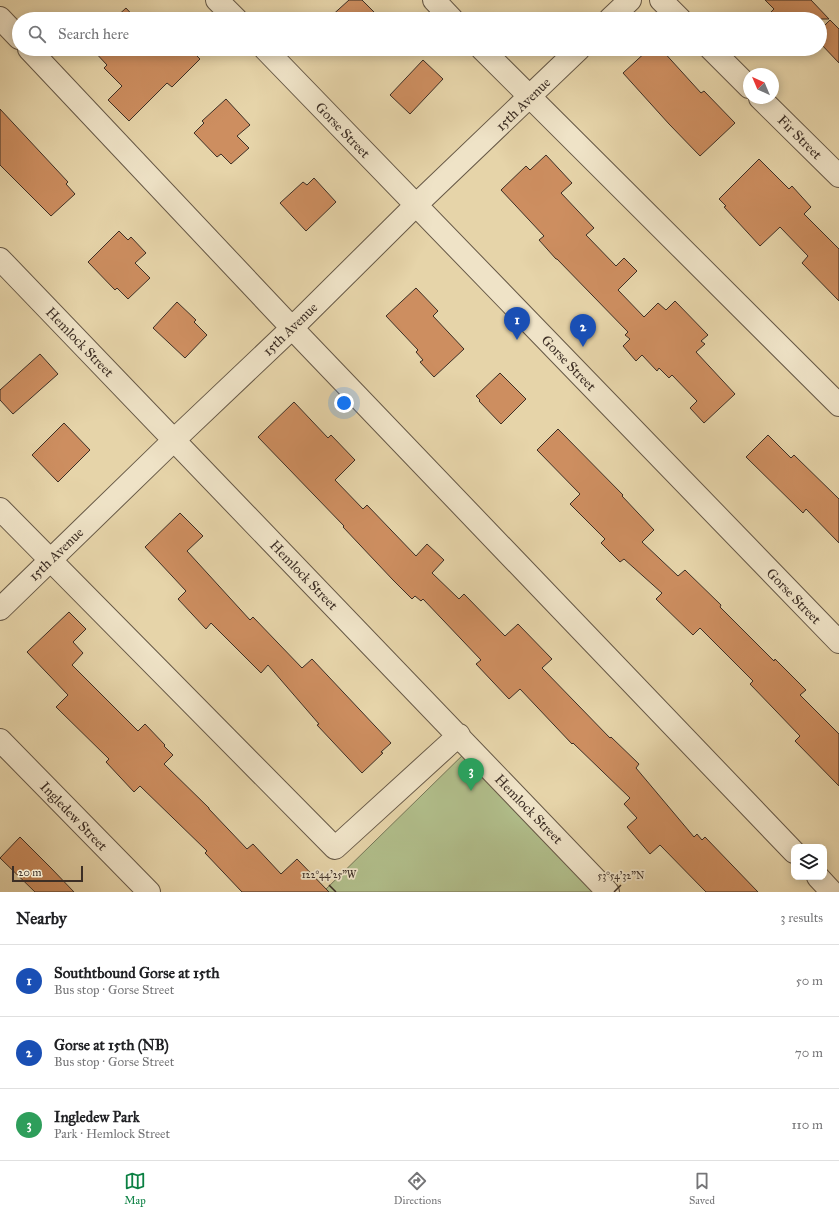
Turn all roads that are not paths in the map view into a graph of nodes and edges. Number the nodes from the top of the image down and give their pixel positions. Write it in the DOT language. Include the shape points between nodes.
graph roads {
  1 [pos="217,0"];
  2 [pos="434,0"];
  3 [pos="630,0"];
  4 [pos="661,0"];
  5 [pos="229,12"];
  6 [pos="445,12"];
  7 [pos="617,12"];
  8 [pos="673,12"];
  9 [pos="0,18"];
  10 [pos="12,31"];
  11 [pos="36,56"];
  12 [pos="272,56"];
  13 [pos="489,56"];
  14 [pos="572,56"];
  15 [pos="718,56"];
  16 [pos="743,81"];
  17 [pos="529,98"];
  18 [pos="766,104"];
  19 [pos="839,176"];
  20 [pos="416,205"];
  21 [pos="0,259"];
  22 [pos="292,328"];
  23 [pos="839,405"];
  24 [pos="174,440"];
  25 [pos="0,509"];
  26 [pos="50,560"];
  27 [pos="0,609"];
  28 [pos="839,642"];
  29 [pos="458,735"];
  30 [pos="0,740"];
  31 [pos="791,849"];
  32 [pos="821,880"];
  33 [pos="149,892"];
  34 [pos="608,892"];
  35 [pos="832,892"];
  1 -- 5 [label="street"];
  2 -- 6 [label="street"];
  3 -- 7 [label="street"];
  4 -- 8 [label="street"];
  9 -- 10 [label="street"];
  11 -- 22 [label="street"];
  12 -- 20 [label="street, Gorse Street"];
  13 -- 17 [label="street"];
  14 -- 17 [label="street, 15th Avenue"];
  15 -- 16 [label="street"];
  17 -- 20 [label="street, 15th Avenue"];
  17 -- 23 [label="street"];
  18 -- 19 [label="street, Fir Street"];
  20 -- 22 [label="street, 15th Avenue"];
  20 -- 28 [label="street, Gorse Street"];
  21 -- 24 [label="street, Hemlock Street"];
  22 -- 24 [label="street, 15th Avenue"];
  22 -- 31 [label="street"];
  24 -- 26 [label="street, 15th Avenue"];
  24 -- 29 [label="street, Hemlock Street"];
  25 -- 26 [label="street"];
  26 -- 27 [label="street, 15th Avenue"];
  26 -- 29 [label="street" via="335,848"];
  29 -- 34 [label="street, Hemlock Street"];
  30 -- 33 [label="street, Ingledew Street"];
  32 -- 35 [label="street"];
}
